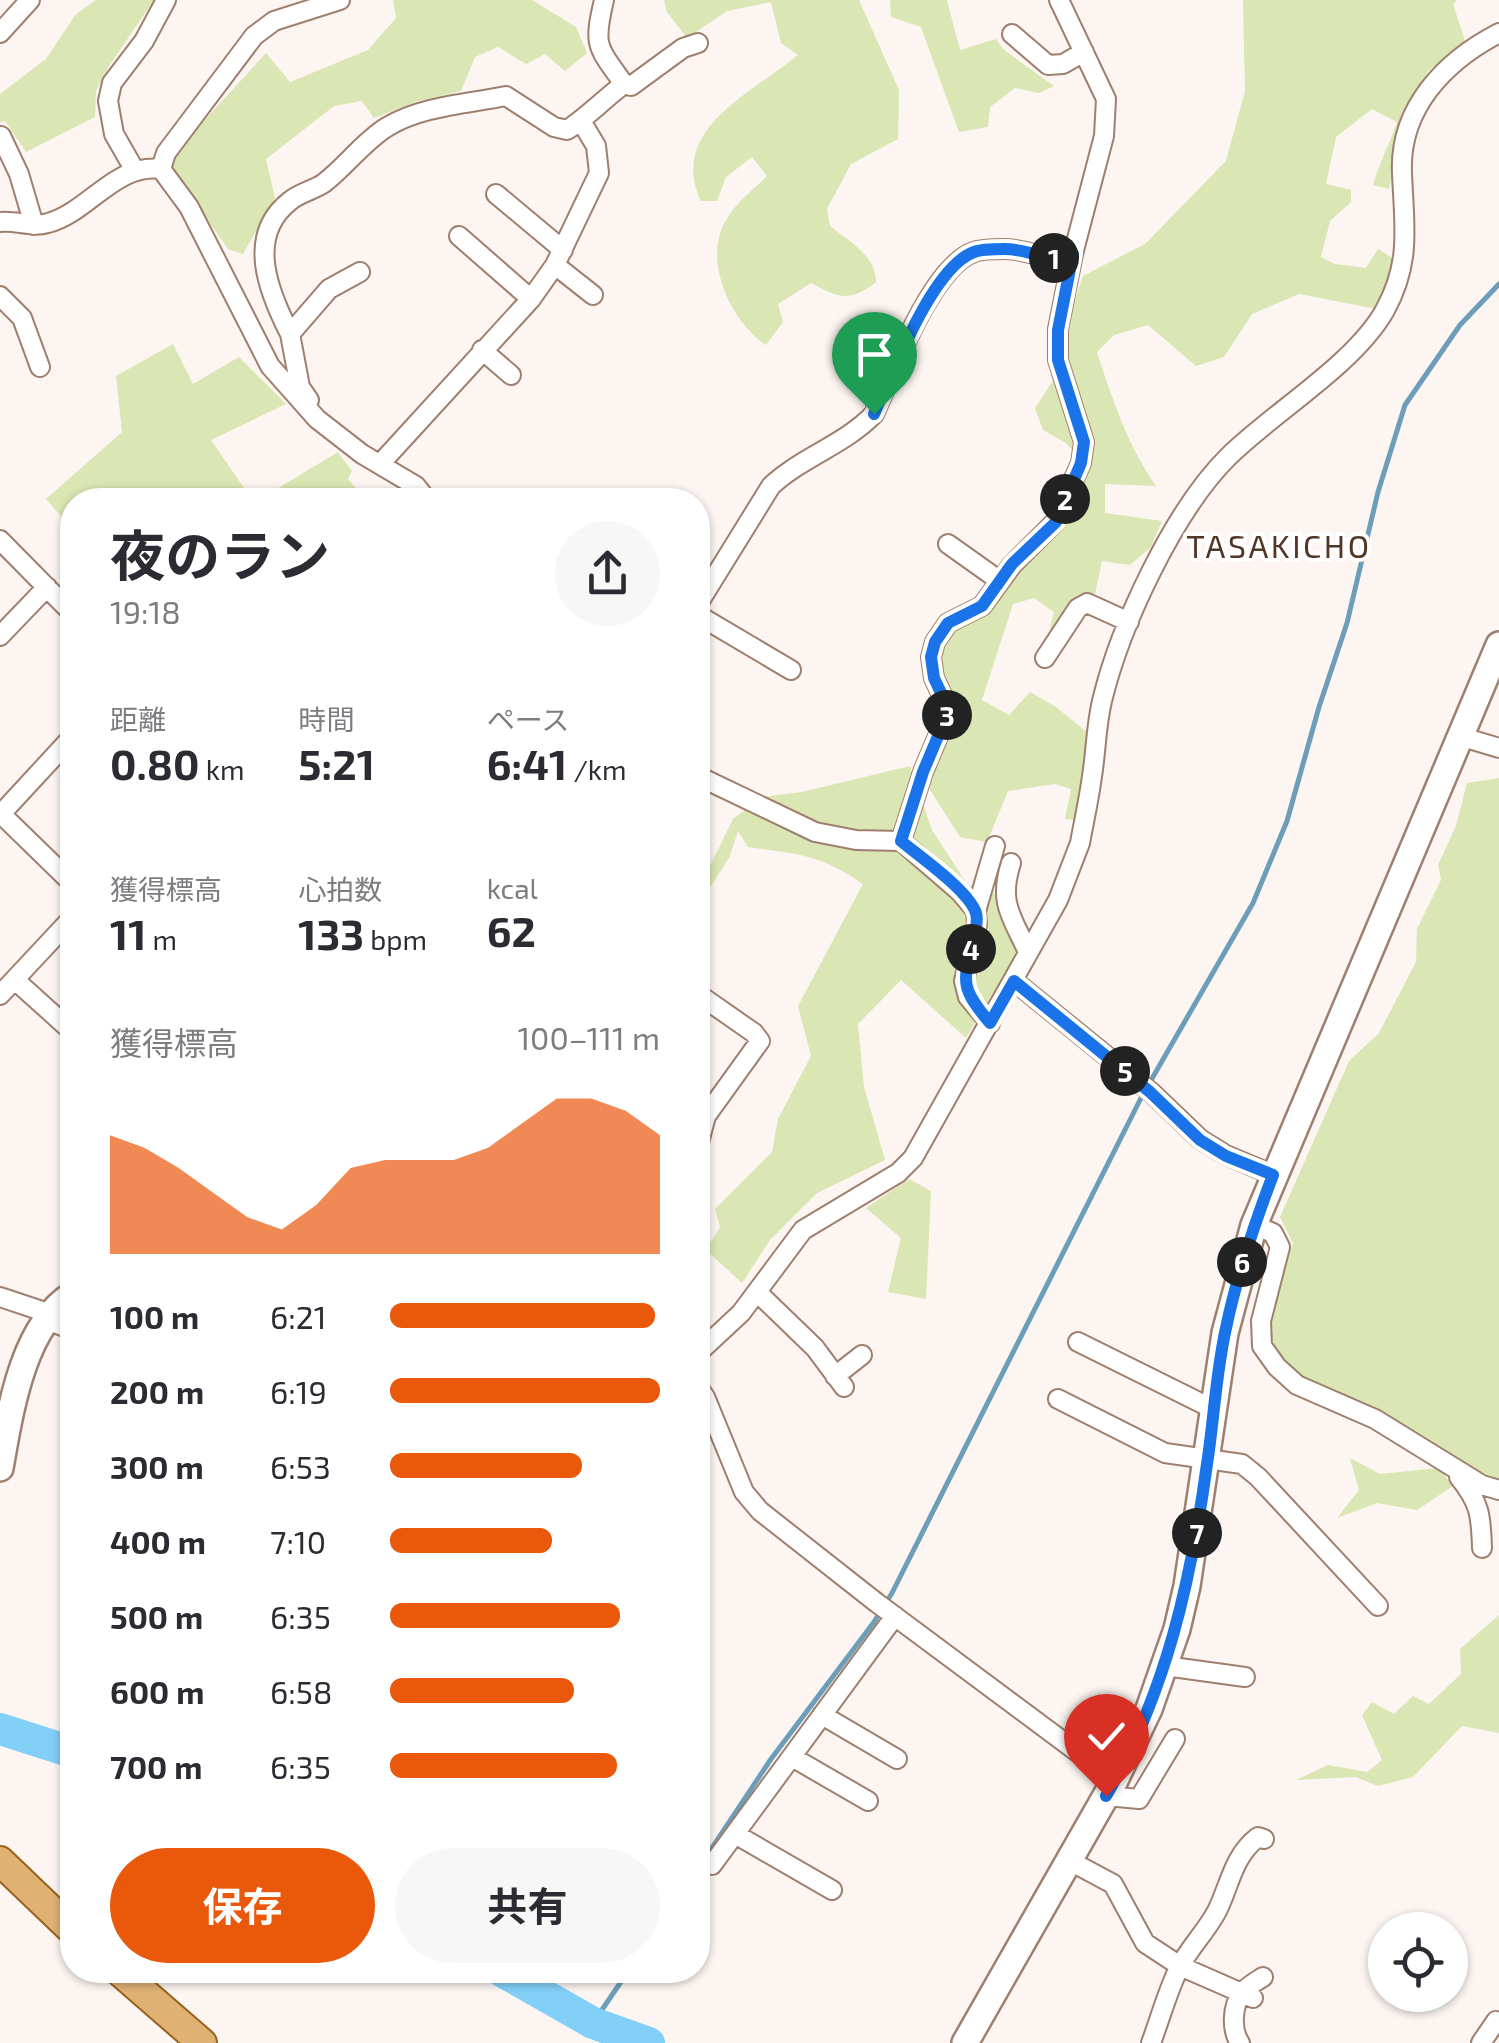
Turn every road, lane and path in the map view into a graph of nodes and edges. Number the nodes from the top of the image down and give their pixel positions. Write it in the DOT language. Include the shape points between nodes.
graph roads {
  1 [pos="30,0"];
  2 [pos="166,0"];
  3 [pos="340,0"];
  4 [pos="604,0"];
  5 [pos="1059,0"];
  6 [pos="1499,32"];
  7 [pos="0,33"];
  8 [pos="1012,34"];
  9 [pos="698,42"];
  10 [pos="1084,52"];
  11 [pos="624,84"];
  12 [pos="581,121"];
  13 [pos="2,136"];
  14 [pos="162,168"];
  15 [pos="134,169"];
  16 [pos="496,194"];
  17 [pos="0,206"];
  18 [pos="32,219"];
  19 [pos="0,222"];
  20 [pos="459,236"];
  21 [pos="1073,254"];
  22 [pos="559,258"];
  23 [pos="360,272"];
  24 [pos="0,296"];
  25 [pos="593,296"];
  26 [pos="531,299"];
  27 [pos="290,334"];
  28 [pos="482,350"];
  29 [pos="40,368"];
  30 [pos="512,375"];
  31 [pos="317,419"];
  32 [pos="380,464"];
  33 [pos="418,488"];
  34 [pos="0,540"];
  35 [pos="958,544"];
  36 [pos="1002,578"];
  37 [pos="710,585"];
  38 [pos="47,587"];
  39 [pos="60,600"];
  40 [pos="710,621"];
  41 [pos="1129,622"];
  42 [pos="0,636"];
  43 [pos="1499,644"];
  44 [pos="1045,658"];
  45 [pos="791,670"];
  46 [pos="1459,736"];
  47 [pos="1499,748"];
  48 [pos="60,750"];
  49 [pos="710,782"];
  50 [pos="0,814"];
  51 [pos="901,841"];
  52 [pos="995,846"];
  53 [pos="1010,863"];
  54 [pos="60,872"];
  55 [pos="976,911"];
  56 [pos="60,931"];
  57 [pos="1028,952"];
  58 [pos="14,980"];
  59 [pos="1014,981"];
  60 [pos="0,995"];
  61 [pos="710,1002"];
  62 [pos="60,1021"];
  63 [pos="990,1023"];
  64 [pos="710,1110"];
  65 [pos="1273,1175"];
  66 [pos="1254,1225"];
  67 [pos="757,1292"];
  68 [pos="0,1297"];
  69 [pos="60,1303"];
  70 [pos="49,1317"];
  71 [pos="60,1323"];
  72 [pos="1078,1342"];
  73 [pos="710,1343"];
  74 [pos="862,1356"];
  75 [pos="1058,1399"];
  76 [pos="710,1408"];
  77 [pos="1213,1409"];
  78 [pos="4,1429"];
  79 [pos="1446,1461"];
  80 [pos="1208,1462"];
  81 [pos="0,1468"];
  82 [pos="1491,1488"];
  83 [pos="1499,1503"];
  84 [pos="1482,1548"];
  85 [pos="1378,1606"];
  86 [pos="887,1611"];
  87 [pos="1166,1666"];
  88 [pos="1245,1676"];
  89 [pos="822,1715"];
  90 [pos="1174,1739"];
  91 [pos="792,1757"];
  92 [pos="897,1759"];
  93 [pos="1110,1788"];
  94 [pos="868,1801"];
  95 [pos="735,1834"];
  96 [pos="1264,1839"];
  97 [pos="0,1860"];
  98 [pos="1070,1861"];
  99 [pos="712,1865"];
  100 [pos="832,1890"];
  101 [pos="60,1918"];
  102 [pos="1180,1966"];
  103 [pos="1264,1977"];
  104 [pos="133,1983"];
  105 [pos="1248,1995"];
  106 [pos="1499,2022"];
  107 [pos="202,2043"];
  108 [pos="965,2043"];
  109 [pos="1151,2043"];
  110 [pos="1240,2043"];
  111 [pos="1481,2043"];
  1 -- 7 [label="street"];
  2 -- 15 [label="street" via="112,82 108,101 114,134"];
  3 -- 14 [label="street" via="274,22 254,36 166,153"];
  4 -- 11 [label="street" via="598,47"];
  5 -- 10 [label="street"];
  6 -- 41 [label="street" via="1468,49 1438,78 1404,132 1405,250 1400,280 1381,316 1208,478 1179,518"];
  8 -- 10 [label="street" via="1048,64"];
  9 -- 11 [label="street" via="631,86"];
  10 -- 21 [label="street" via="1106,98 1104,136"];
  11 -- 12 [label="street"];
  12 -- 22 [label="street" via="596,146 599,173"];
  12 -- 27 [label="street" via="567,130 554,126 506,96 409,116 384,129 275,217 264,242 266,278"];
  13 -- 18 [label="street"];
  14 -- 15 [label="street"];
  14 -- 31 [label="street" via="270,366"];
  15 -- 18 [label="street" via="50,223"];
  16 -- 22 [label="street"];
  17 -- 18 [label="street"];
  18 -- 19 [label="street"];
  20 -- 26 [label="street"];
  21 -- 36 [label="street" via="1058,360 1084,442 1081,463 1056,522"];
  21 -- 37 [label="street" via="1061,259 1007,248 974,252 953,266 936,284 874,414 771,486"];
  22 -- 25 [label="street"];
  22 -- 26 [label="street"];
  23 -- 27 [label="street" via="329,288"];
  24 -- 29 [label="street" via="22,318"];
  26 -- 28 [label="street"];
  27 -- 31 [label="street" via="300,386"];
  28 -- 30 [label="street"];
  28 -- 32 [label="street"];
  31 -- 32 [label="street"];
  32 -- 33 [label="street"];
  34 -- 38 [label="street"];
  35 -- 36 [label="street"];
  36 -- 51 [label="street" via="982,606 948,623 935,642 934,678 949,710"];
  38 -- 39 [label="street"];
  38 -- 42 [label="street"];
  40 -- 45 [label="street"];
  41 -- 44 [label="street" via="1087,604"];
  41 -- 57 [label="street" via="1100,705 1080,844"];
  43 -- 46 [label="street"];
  46 -- 47 [label="street"];
  46 -- 65 [label="street"];
  48 -- 50 [label="street"];
  49 -- 51 [label="street" via="815,832"];
  50 -- 54 [label="street"];
  51 -- 55 [label="street"];
  52 -- 55 [label="street"];
  53 -- 57 [label="street" via="1006,904"];
  55 -- 63 [label="street" via="964,980 968,997"];
  56 -- 58 [label="street"];
  57 -- 59 [label="street"];
  58 -- 60 [label="street"];
  58 -- 62 [label="street"];
  59 -- 63 [label="street"];
  59 -- 65 [label="street" via="1200,1140"];
  61 -- 64 [label="street" via="760,1040"];
  63 -- 67 [label="street" via="914,1158 803,1230"];
  65 -- 66 [label="street"];
  66 -- 77 [label="street" via="1224,1333"];
  66 -- 79 [label="street" via="1273,1233 1280,1247 1261,1322 1262,1346 1277,1368 1297,1385 1375,1419"];
  67 -- 73 [label="street"];
  67 -- 74 [label="street" via="839,1381"];
  68 -- 70 [label="street"];
  69 -- 70 [label="street"];
  70 -- 71 [label="street"];
  70 -- 78 [label="street"];
  72 -- 77 [label="street"];
  75 -- 80 [label="street" via="1166,1453"];
  76 -- 86 [label="street" via="744,1492 760,1512"];
  77 -- 80 [label="street"];
  78 -- 81 [label="street"];
  79 -- 82 [label="street"];
  79 -- 84 [label="street" via="1475,1497"];
  80 -- 85 [label="street" via="1242,1464 1258,1477"];
  80 -- 87 [label="street"];
  82 -- 83 [label="street"];
  86 -- 89 [label="street"];
  86 -- 93 [label="street"];
  87 -- 88 [label="street"];
  87 -- 93 [label="street"];
  89 -- 91 [label="street"];
  89 -- 92 [label="street"];
  90 -- 93 [label="street" via="1139,1799"];
  91 -- 94 [label="street"];
  91 -- 95 [label="street"];
  93 -- 98 [label="street"];
  95 -- 99 [label="street"];
  95 -- 100 [label="street"];
  96 -- 102 [label="street" via="1252,1842 1233,1866 1205,1934"];
  97 -- 101 [label="main road"];
  98 -- 102 [label="street" via="1114,1884 1145,1943"];
  98 -- 108 [label="street"];
  102 -- 105 [label="street"];
  102 -- 109 [label="street"];
  103 -- 105 [label="street"];
  104 -- 107 [label="main road"];
  105 -- 110 [label="street" via="1234,2018"];
  106 -- 111 [label="street"];
}
